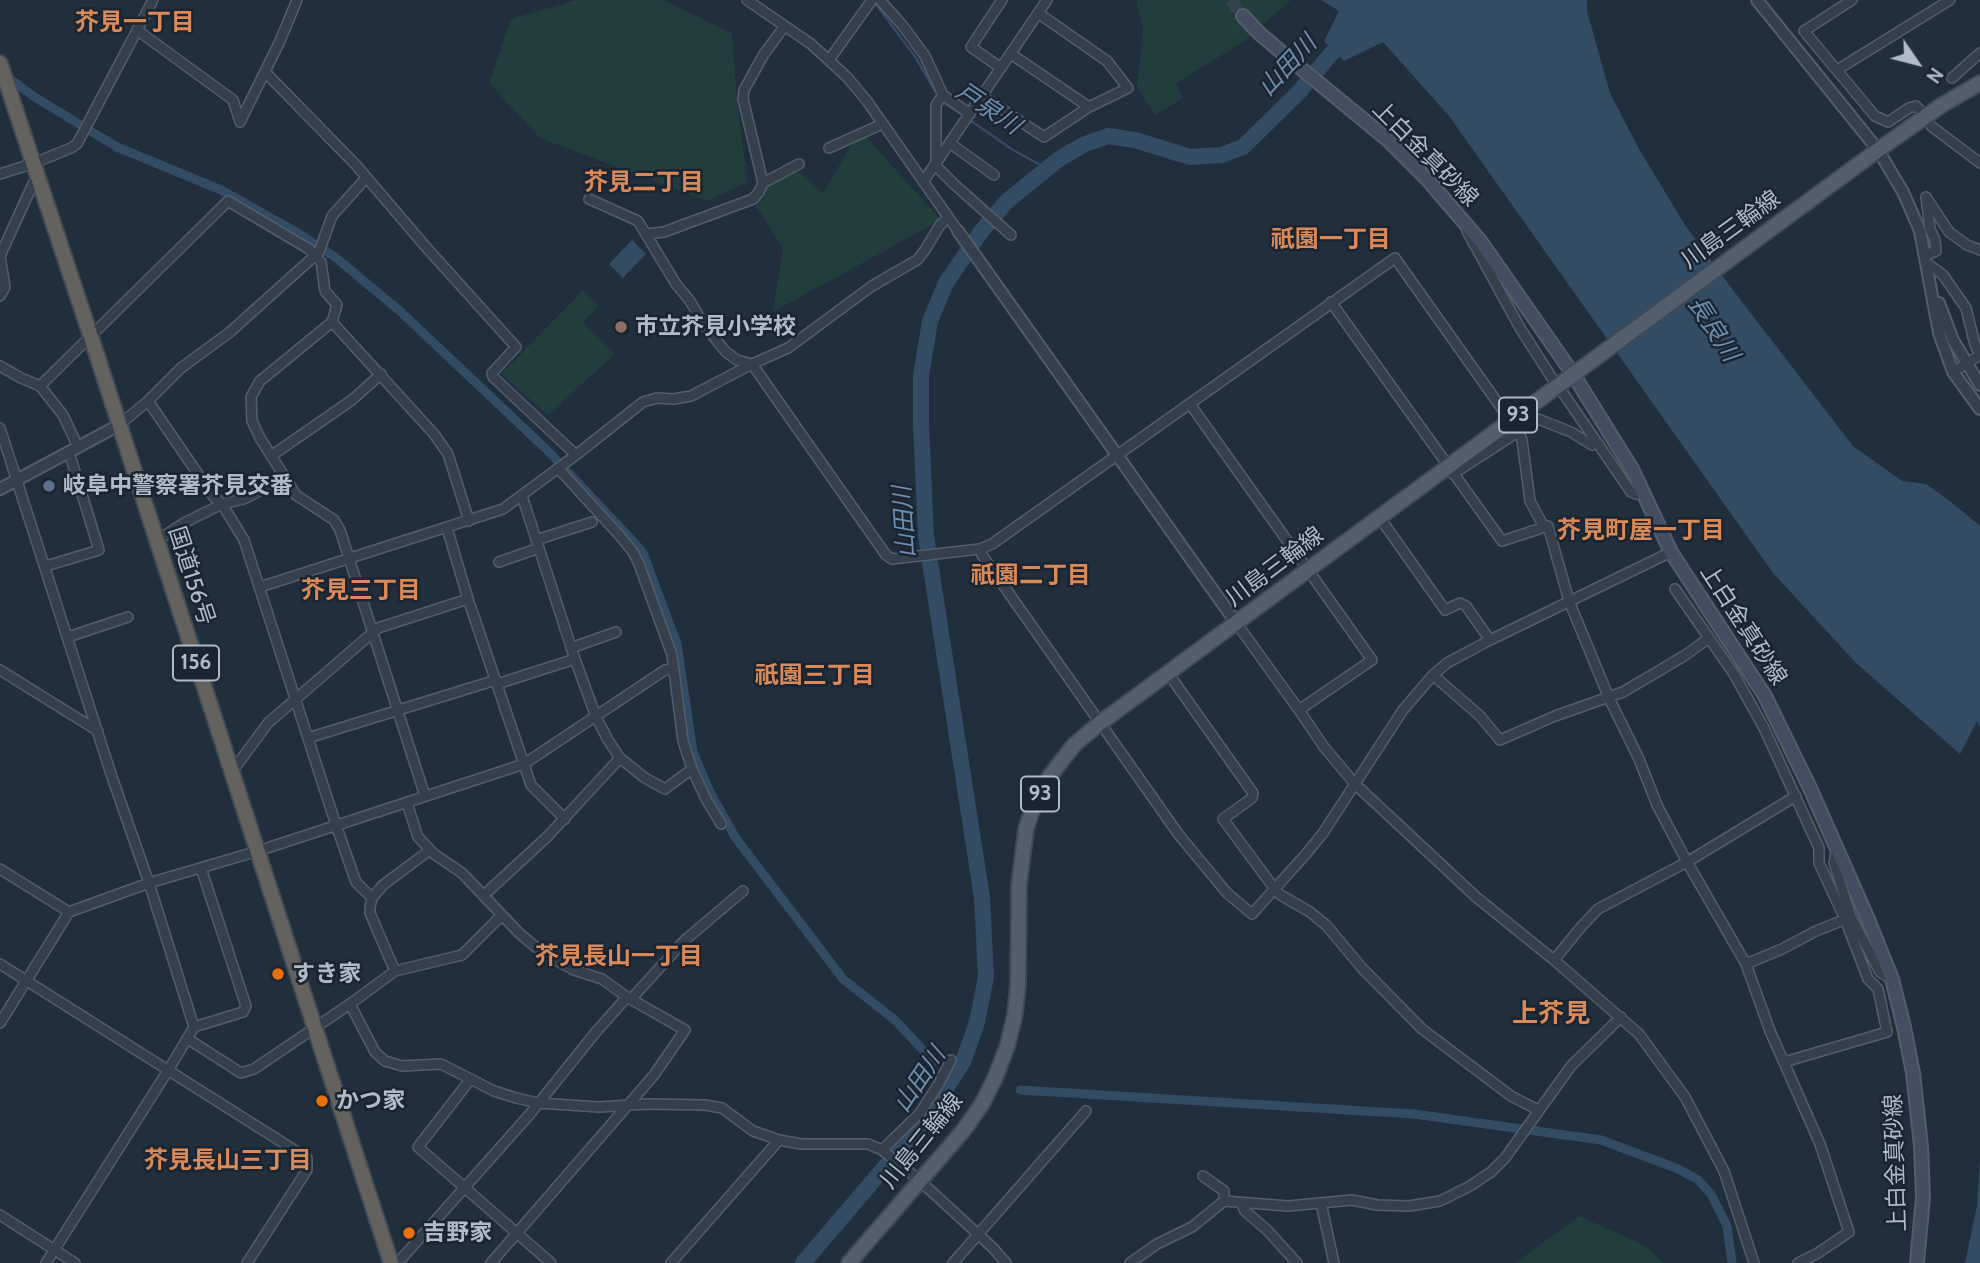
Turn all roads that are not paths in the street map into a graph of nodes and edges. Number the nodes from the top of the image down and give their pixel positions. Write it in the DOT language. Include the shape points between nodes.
graph roads {
  1 [pos="153,0"];
  2 [pos="297,0"];
  3 [pos="747,0"];
  4 [pos="872,0"];
  5 [pos="880,0"];
  6 [pos="1002,0"];
  7 [pos="1047,0"];
  8 [pos="1757,0"];
  9 [pos="1852,0"];
  10 [pos="1950,0"];
  11 [pos="1038,13"];
  12 [pos="1243,16"];
  13 [pos="784,27"];
  14 [pos="136,30"];
  15 [pos="1980,53"];
  16 [pos="1011,54"];
  17 [pos="828,60"];
  18 [pos="0,63"];
  19 [pos="1001,68"];
  20 [pos="1837,70"];
  21 [pos="265,72"];
  22 [pos="1952,78"];
  23 [pos="1979,86"];
  24 [pos="982,96"];
  25 [pos="940,99"];
  26 [pos="1088,107"];
  27 [pos="1919,109"];
  28 [pos="967,118"];
  29 [pos="882,124"];
  30 [pos="1931,126"];
  31 [pos="951,144"];
  32 [pos="830,148"];
  33 [pos="1878,150"];
  34 [pos="1980,163"];
  35 [pos="799,164"];
  36 [pos="936,166"];
  37 [pos="36,168"];
  38 [pos="0,174"];
  39 [pos="995,175"];
  40 [pos="366,178"];
  41 [pos="763,183"];
  42 [pos="923,183"];
  43 [pos="589,200"];
  44 [pos="1453,208"];
  45 [pos="948,218"];
  46 [pos="958,231"];
  47 [pos="1008,232"];
  48 [pos="646,234"];
  49 [pos="318,250"];
  50 [pos="1980,250"];
  51 [pos="0,256"];
  52 [pos="1927,263"];
  53 [pos="0,296"];
  54 [pos="1331,302"];
  55 [pos="332,321"];
  56 [pos="91,337"];
  57 [pos="1980,355"];
  58 [pos="752,364"];
  59 [pos="1967,365"];
  60 [pos="0,366"];
  61 [pos="1953,372"];
  62 [pos="381,374"];
  63 [pos="1573,374"];
  64 [pos="1552,378"];
  65 [pos="1980,385"];
  66 [pos="40,386"];
  67 [pos="1563,393"];
  68 [pos="148,401"];
  69 [pos="1190,404"];
  70 [pos="1980,409"];
  71 [pos="1505,413"];
  72 [pos="119,425"];
  73 [pos="0,428"];
  74 [pos="1518,431"];
  75 [pos="1598,443"];
  76 [pos="73,449"];
  77 [pos="576,455"];
  78 [pos="1118,455"];
  79 [pos="271,456"];
  80 [pos="558,468"];
  81 [pos="1451,471"];
  82 [pos="285,478"];
  83 [pos="18,480"];
  84 [pos="0,489"];
  85 [pos="1644,494"];
  86 [pos="522,496"];
  87 [pos="222,504"];
  88 [pos="1380,518"];
  89 [pos="469,521"];
  90 [pos="592,522"];
  91 [pos="1544,527"];
  92 [pos="447,528"];
  93 [pos="156,541"];
  94 [pos="538,544"];
  95 [pos="980,549"];
  96 [pos="1671,552"];
  97 [pos="348,559"];
  98 [pos="499,562"];
  99 [pos="46,566"];
  100 [pos="1309,570"];
  101 [pos="260,587"];
  102 [pos="1675,589"];
  103 [pos="468,599"];
  104 [pos="1569,601"];
  105 [pos="128,617"];
  106 [pos="1237,624"];
  107 [pos="616,632"];
  108 [pos="372,633"];
  109 [pos="68,637"];
  110 [pos="1709,638"];
  111 [pos="1490,640"];
  112 [pos="571,648"];
  113 [pos="575,659"];
  114 [pos="674,669"];
  115 [pos="0,670"];
  116 [pos="1168,673"];
  117 [pos="1433,675"];
  118 [pos="496,682"];
  119 [pos="1609,698"];
  120 [pos="296,699"];
  121 [pos="397,710"];
  122 [pos="1299,710"];
  123 [pos="596,717"];
  124 [pos="1100,723"];
  125 [pos="98,732"];
  126 [pos="309,738"];
  127 [pos="620,758"];
  128 [pos="524,764"];
  129 [pos="231,769"];
  130 [pos="692,769"];
  131 [pos="1354,784"];
  132 [pos="425,796"];
  133 [pos="1796,796"];
  134 [pos="407,803"];
  135 [pos="565,819"];
  136 [pos="721,824"];
  137 [pos="336,825"];
  138 [pos="1837,848"];
  139 [pos="430,850"];
  140 [pos="258,851"];
  141 [pos="1687,862"];
  142 [pos="201,868"];
  143 [pos="0,869"];
  144 [pos="149,883"];
  145 [pos="1274,888"];
  146 [pos="743,891"];
  147 [pos="484,895"];
  148 [pos="372,898"];
  149 [pos="69,912"];
  150 [pos="502,915"];
  151 [pos="1848,918"];
  152 [pos="1554,960"];
  153 [pos="0,964"];
  154 [pos="1745,964"];
  155 [pos="395,971"];
  156 [pos="1892,979"];
  157 [pos="27,981"];
  158 [pos="629,998"];
  159 [pos="351,1004"];
  160 [pos="1621,1017"];
  161 [pos="0,1023"];
  162 [pos="194,1027"];
  163 [pos="315,1028"];
  164 [pos="188,1039"];
  165 [pos="951,1060"];
  166 [pos="1784,1062"];
  167 [pos="169,1069"];
  168 [pos="470,1080"];
  169 [pos="538,1103"];
  170 [pos="628,1106"];
  171 [pos="1538,1110"];
  172 [pos="1086,1111"];
  173 [pos="779,1140"];
  174 [pos="884,1152"];
  175 [pos="1203,1176"];
  176 [pos="919,1180"];
  177 [pos="465,1187"];
  178 [pos="1224,1201"];
  179 [pos="1241,1203"];
  180 [pos="1321,1203"];
  181 [pos="0,1215"];
  182 [pos="518,1232"];
  183 [pos="978,1234"];
  184 [pos="54,1250"];
  185 [pos="396,1260"];
  186 [pos="46,1263"];
  187 [pos="75,1263"];
  188 [pos="247,1263"];
  189 [pos="491,1263"];
  190 [pos="551,1263"];
  191 [pos="671,1263"];
  192 [pos="849,1263"];
  193 [pos="953,1263"];
  194 [pos="1006,1263"];
  195 [pos="1130,1263"];
  196 [pos="1297,1263"];
  197 [pos="1334,1263"];
  198 [pos="1755,1263"];
  199 [pos="1798,1263"];
  200 [pos="1917,1263"];
  1 -- 14 [label="street"];
  2 -- 21 [label="street"];
  3 -- 13 [label="street"];
  4 -- 17 [label="street"];
  5 -- 25 [label="street" via="920,50"];
  6 -- 19 [label="street" via="971,47"];
  7 -- 11 [label="street"];
  8 -- 33 [label="street"];
  9 -- 20 [label="street" via="1804,31"];
  10 -- 20 [label="street"];
  11 -- 16 [label="street"];
  11 -- 26 [label="street" via="1107,61 1128,88"];
  12 -- 44 [label="main road, 上白金真砂線" via="1388,140"];
  13 -- 17 [label="street"];
  13 -- 41 [label="street" via="744,90"];
  14 -- 21 [label="street" via="233,100 240,122"];
  14 -- 37 [label="street" via="77,144"];
  15 -- 22 [label="street"];
  16 -- 19 [label="street"];
  16 -- 26 [label="street"];
  17 -- 29 [label="street" via="847,77"];
  18 -- 37 [label="highway, 国道156号 / 156"];
  19 -- 24 [label="street"];
  20 -- 27 [label="street" via="1875,116 1888,122 1909,108"];
  21 -- 40 [label="street"];
  23 -- 33 [label="main road, 川島三輪線 / 93" via="1942,105"];
  24 -- 26 [label="street" via="1044,137"];
  24 -- 28 [label="street"];
  25 -- 28 [label="street"];
  25 -- 36 [label="street"];
  28 -- 31 [label="street"];
  29 -- 32 [label="street"];
  29 -- 42 [label="street"];
  30 -- 34 [label="street"];
  31 -- 36 [label="street"];
  31 -- 39 [label="street"];
  33 -- 52 [label="street" via="1914,214"];
  33 -- 63 [label="main road, 川島三輪線 / 93"];
  35 -- 41 [label="street"];
  36 -- 42 [label="street"];
  36 -- 47 [label="street"];
  37 -- 38 [label="street"];
  37 -- 51 [label="street"];
  37 -- 56 [label="highway, 国道156号 / 156"];
  40 -- 49 [label="street" via="332,216"];
  40 -- 77 [label="street" via="516,347 493,377"];
  41 -- 48 [label="street" via="753,199 664,232"];
  42 -- 45 [label="street"];
  43 -- 48 [label="street" via="638,221"];
  44 -- 63 [label="main road, 上白金真砂線"];
  44 -- 64 [label="street"];
  45 -- 46 [label="street"];
  45 -- 58 [label="street" via="917,260 872,286 788,348"];
  46 -- 78 [label="street"];
  48 -- 58 [label="street" via="676,285 726,352"];
  49 -- 55 [label="street" via="325,291 337,305"];
  49 -- 56 [label="street" via="228,201"];
  49 -- 68 [label="street"];
  50 -- 52 [label="street" via="1950,232 1926,197 1936,251"];
  51 -- 53 [label="street" via="5,287"];
  52 -- 57 [label="street" via="1943,275 1966,308"];
  52 -- 59 [label="street" via="1953,340"];
  52 -- 61 [label="street" via="1939,333"];
  54 -- 69 [label="street"];
  54 -- 71 [label="street" via="1395,258"];
  54 -- 81 [label="street"];
  55 -- 62 [label="street"];
  55 -- 79 [label="street" via="260,381 251,397 252,421"];
  56 -- 66 [label="street"];
  56 -- 72 [label="highway, 国道156号 / 156"];
  57 -- 59 [label="street"];
  58 -- 77 [label="street" via="691,396 643,402"];
  58 -- 95 [label="street" via="886,555 892,559"];
  59 -- 61 [label="street"];
  59 -- 65 [label="street"];
  60 -- 66 [label="street"];
  61 -- 70 [label="street"];
  62 -- 79 [label="street" via="352,400"];
  62 -- 89 [label="street" via="448,454"];
  63 -- 81 [label="main road, 川島三輪線 / 93"];
  63 -- 85 [label="main road, 上白金真砂線"];
  66 -- 76 [label="street" via="64,415"];
  67 -- 75 [label="street"];
  68 -- 72 [label="street"];
  68 -- 87 [label="street"];
  69 -- 78 [label="street"];
  69 -- 100 [label="street"];
  72 -- 76 [label="street"];
  72 -- 93 [label="highway, 国道156号 / 156"];
  73 -- 83 [label="street"];
  74 -- 75 [label="street" via="1538,419 1592,445"];
  74 -- 81 [label="street"];
  74 -- 91 [label="street" via="1530,501"];
  75 -- 85 [label="street" via="1631,492"];
  76 -- 83 [label="street"];
  76 -- 99 [label="street" via="99,550"];
  77 -- 80 [label="street"];
  78 -- 95 [label="street"];
  78 -- 106 [label="street"];
  79 -- 82 [label="street"];
  80 -- 86 [label="street"];
  80 -- 114 [label="street" via="633,552"];
  81 -- 88 [label="main road, 川島三輪線 / 93"];
  81 -- 91 [label="street" via="1502,541"];
  82 -- 87 [label="street"];
  82 -- 97 [label="street" via="296,495 334,520"];
  83 -- 84 [label="street"];
  83 -- 99 [label="street"];
  85 -- 96 [label="main road, 上白金真砂線"];
  86 -- 89 [label="street" via="503,509"];
  86 -- 94 [label="street"];
  87 -- 93 [label="street"];
  87 -- 101 [label="street" via="244,540"];
  88 -- 100 [label="main road, 川島三輪線 / 93"];
  88 -- 111 [label="street" via="1445,610 1460,603 1466,606"];
  89 -- 92 [label="street"];
  90 -- 94 [label="street"];
  91 -- 104 [label="street" via="1549,526"];
  92 -- 97 [label="street"];
  92 -- 103 [label="street"];
  93 -- 129 [label="highway, 国道156号 / 156"];
  94 -- 98 [label="street"];
  94 -- 112 [label="street"];
  95 -- 124 [label="street"];
  96 -- 104 [label="street"];
  96 -- 138 [label="main road, 上白金真砂線" via="1765,696"];
  97 -- 101 [label="street"];
  97 -- 108 [label="street"];
  99 -- 109 [label="street"];
  100 -- 106 [label="main road, 川島三輪線 / 93"];
  100 -- 122 [label="street" via="1372,660"];
  101 -- 120 [label="street"];
  102 -- 110 [label="street"];
  103 -- 108 [label="street"];
  103 -- 118 [label="street"];
  104 -- 111 [label="street"];
  104 -- 119 [label="street"];
  105 -- 109 [label="street"];
  106 -- 116 [label="main road, 川島三輪線 / 93"];
  106 -- 122 [label="street"];
  107 -- 112 [label="street"];
  108 -- 120 [label="street"];
  108 -- 121 [label="street"];
  109 -- 125 [label="street"];
  110 -- 119 [label="street"];
  110 -- 133 [label="street" via="1747,696"];
  111 -- 117 [label="street"];
  112 -- 113 [label="street"];
  113 -- 118 [label="street"];
  113 -- 123 [label="street"];
  114 -- 123 [label="street" via="665,670"];
  114 -- 130 [label="street" via="683,741"];
  115 -- 125 [label="street"];
  116 -- 124 [label="main road, 川島三輪線 / 93"];
  116 -- 145 [label="street" via="1253,793 1223,819"];
  117 -- 119 [label="street" via="1500,740"];
  117 -- 131 [label="street" via="1403,710"];
  118 -- 121 [label="street"];
  118 -- 128 [label="street"];
  119 -- 141 [label="street"];
  120 -- 126 [label="street"];
  120 -- 129 [label="street" via="268,723"];
  121 -- 126 [label="street"];
  121 -- 132 [label="street"];
  122 -- 131 [label="street"];
  123 -- 127 [label="street"];
  123 -- 128 [label="street"];
  124 -- 145 [label="street" via="1227,893 1252,914"];
  124 -- 176 [label="main road, 川島三輪線 / 93" via="1074,745 1050,776 1026,828 1019,885 1015,1014 995,1078 963,1131"];
  125 -- 144 [label="street"];
  126 -- 137 [label="street"];
  127 -- 130 [label="street" via="665,789"];
  127 -- 135 [label="street"];
  128 -- 132 [label="street"];
  128 -- 135 [label="street" via="531,785"];
  129 -- 140 [label="highway, 国道156号 / 156"];
  130 -- 136 [label="street"];
  131 -- 145 [label="street" via="1323,833"];
  131 -- 152 [label="street" via="1476,897"];
  132 -- 134 [label="street"];
  133 -- 141 [label="street"];
  133 -- 151 [label="street" via="1819,848 1819,863"];
  134 -- 137 [label="street"];
  134 -- 139 [label="street" via="418,837"];
  135 -- 147 [label="street"];
  137 -- 140 [label="street"];
  137 -- 148 [label="street" via="356,882"];
  138 -- 151 [label="street" via="1834,863"];
  138 -- 156 [label="main road, 上白金真砂線"];
  139 -- 147 [label="street"];
  139 -- 148 [label="street"];
  140 -- 142 [label="street"];
  140 -- 163 [label="highway, 国道156号 / 156"];
  141 -- 152 [label="street" via="1598,909"];
  141 -- 154 [label="street"];
  142 -- 144 [label="street"];
  142 -- 162 [label="street" via="246,1006 243,1013"];
  143 -- 149 [label="street"];
  144 -- 149 [label="street"];
  144 -- 162 [label="street"];
  145 -- 171 [label="street" via="1326,925 1422,1029 1511,1096"];
  146 -- 158 [label="street" via="685,940"];
  147 -- 150 [label="street"];
  148 -- 155 [label="street" via="370,913"];
  149 -- 157 [label="street"];
  150 -- 155 [label="street" via="463,955"];
  150 -- 158 [label="street" via="543,953 602,979"];
  151 -- 154 [label="street"];
  151 -- 156 [label="street" via="1880,972"];
  151 -- 166 [label="street" via="1868,979 1878,989 1887,1032"];
  152 -- 160 [label="street"];
  153 -- 157 [label="street"];
  154 -- 166 [label="street"];
  155 -- 159 [label="street"];
  156 -- 200 [label="main road, 上白金真砂線" via="1913,1073 1921,1146 1923,1197"];
  157 -- 161 [label="street"];
  157 -- 167 [label="street"];
  158 -- 169 [label="street"];
  158 -- 170 [label="street" via="685,1030"];
  159 -- 163 [label="street"];
  159 -- 168 [label="street" via="375,1052 385,1061 402,1066 441,1064"];
  160 -- 171 [label="street" via="1571,1066"];
  160 -- 198 [label="street" via="1685,1097 1724,1171"];
  162 -- 164 [label="street"];
  163 -- 164 [label="street" via="241,1073"];
  163 -- 185 [label="highway, 国道156号 / 156"];
  164 -- 167 [label="street"];
  165 -- 174 [label="street" via="920,1112"];
  166 -- 199 [label="street" via="1820,1144 1849,1232"];
  167 -- 184 [label="street"];
  167 -- 188 [label="street" via="307,1158 307,1170"];
  168 -- 169 [label="street"];
  168 -- 177 [label="street" via="418,1147"];
  169 -- 170 [label="street"];
  169 -- 177 [label="street"];
  170 -- 173 [label="street" via="722,1108 753,1131"];
  170 -- 182 [label="street"];
  171 -- 180 [label="street" via="1491,1172 1440,1201 1409,1206 1352,1200"];
  172 -- 183 [label="street"];
  173 -- 174 [label="street" via="868,1144"];
  173 -- 191 [label="street"];
  174 -- 176 [label="street"];
  175 -- 178 [label="street" via="1224,1191"];
  176 -- 183 [label="street"];
  176 -- 192 [label="main road, 川島三輪線 / 93"];
  177 -- 182 [label="street"];
  177 -- 185 [label="street"];
  178 -- 179 [label="street"];
  178 -- 195 [label="street" via="1192,1227"];
  179 -- 180 [label="street"];
  179 -- 196 [label="street"];
  180 -- 197 [label="street"];
  181 -- 184 [label="street"];
  182 -- 189 [label="street"];
  182 -- 190 [label="street"];
  183 -- 193 [label="street"];
  183 -- 194 [label="street"];
  184 -- 186 [label="street"];
  184 -- 187 [label="street"];
}
